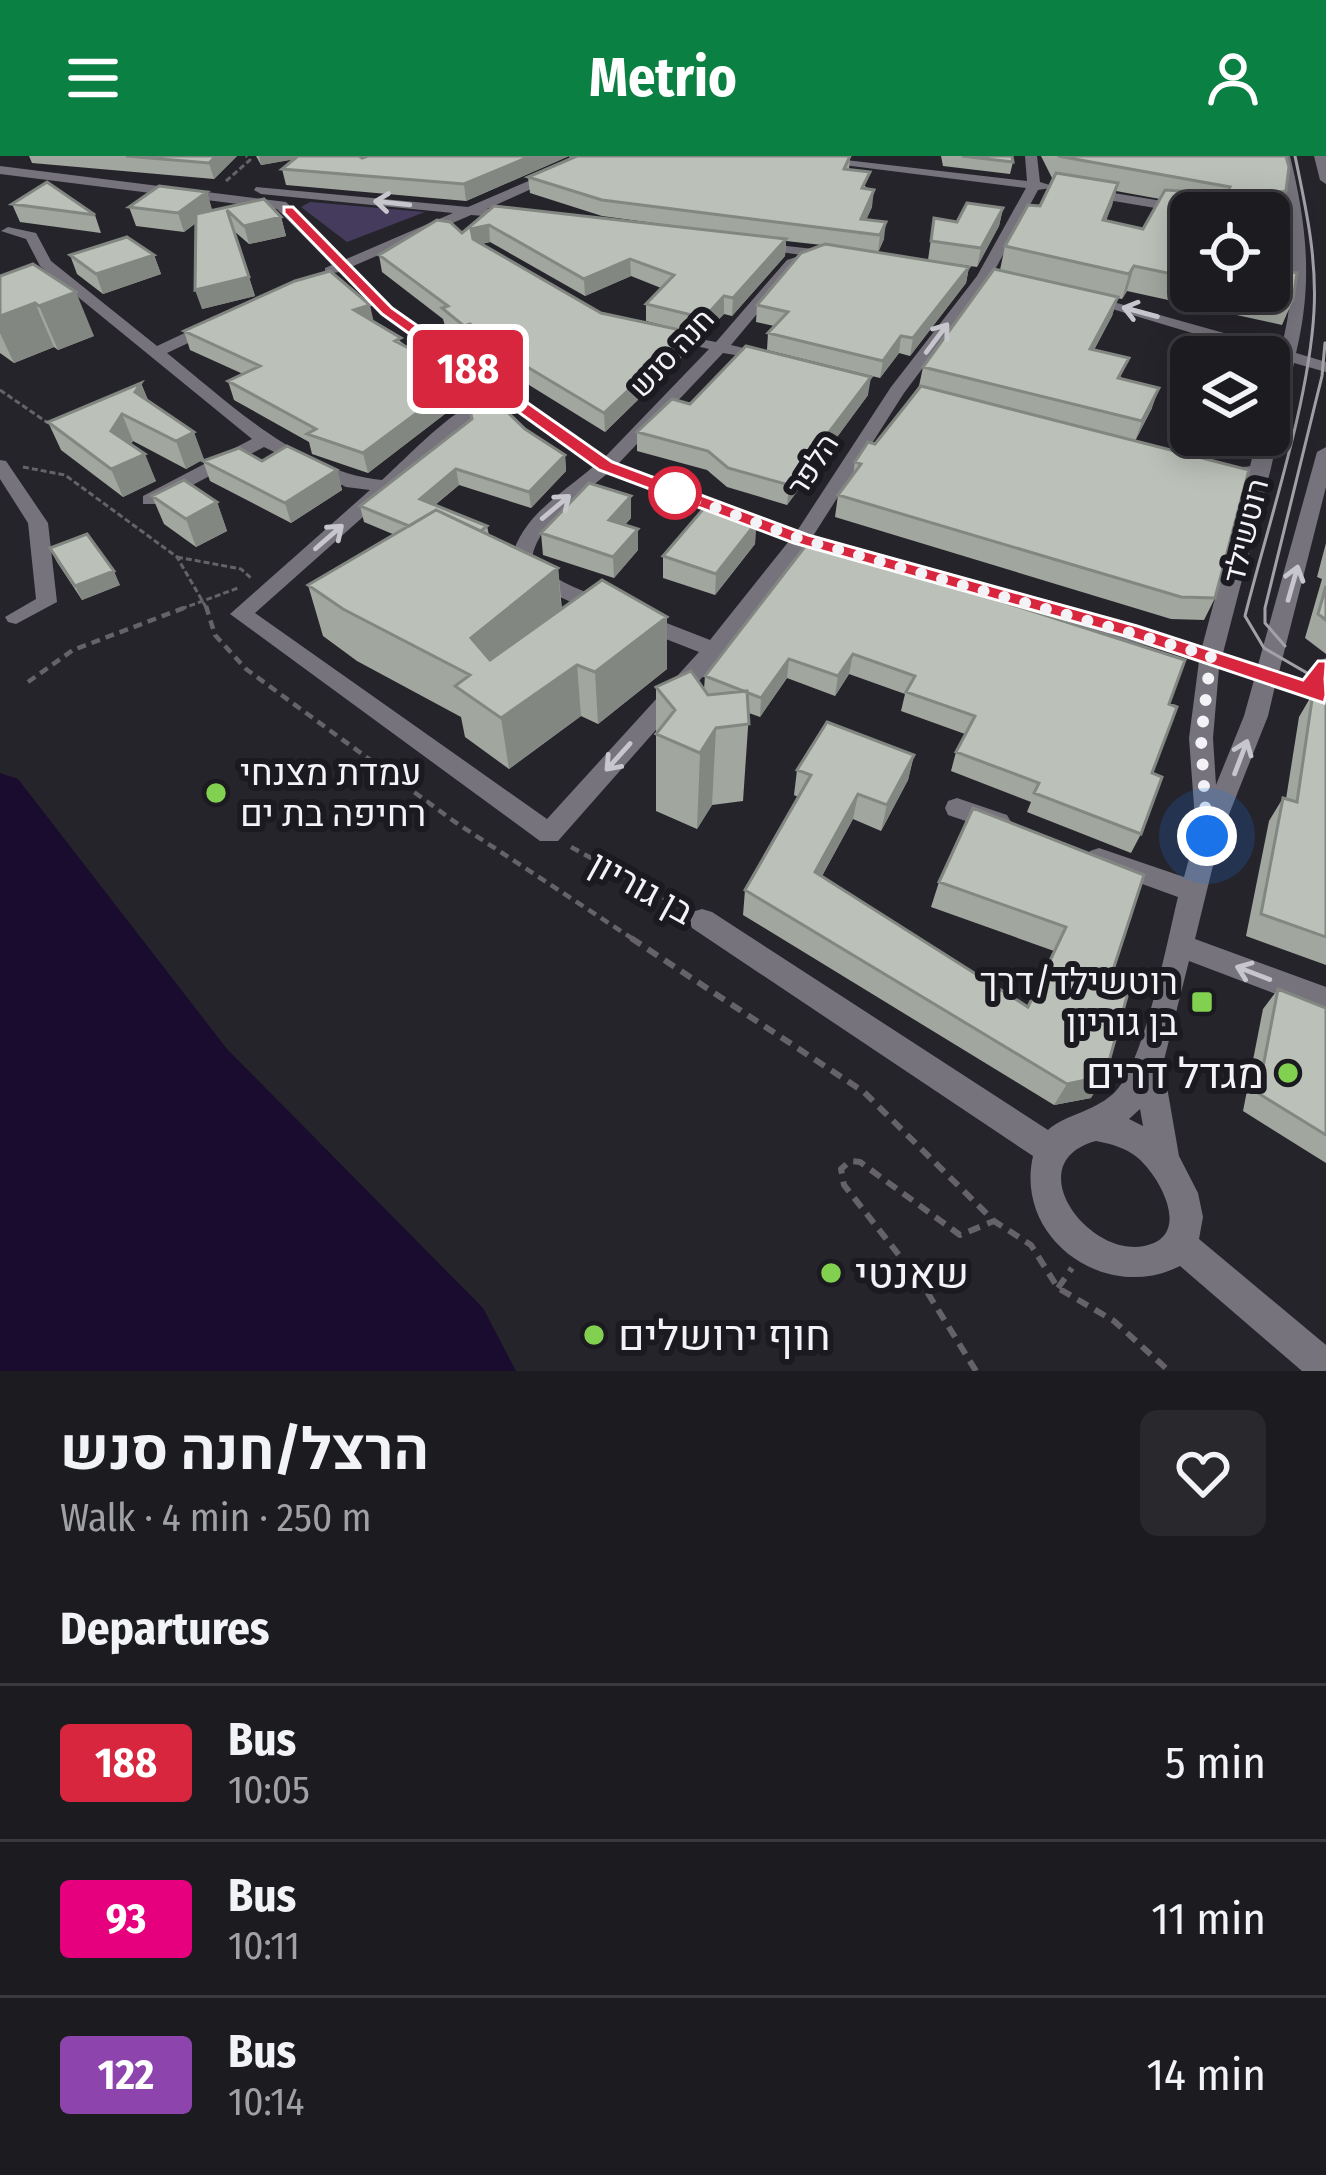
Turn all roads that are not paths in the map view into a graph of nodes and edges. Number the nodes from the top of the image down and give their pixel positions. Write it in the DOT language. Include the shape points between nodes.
graph roads {
  1 [pos="598,156"];
  2 [pos="778,156"];
  3 [pos="1031,156"];
  4 [pos="1284,156"];
  5 [pos="1319,156"];
  6 [pos="2,162"];
  7 [pos="1326,180"];
  8 [pos="1034,184"];
  9 [pos="508,193"];
  10 [pos="1170,205"];
  11 [pos="464,211"];
  12 [pos="517,216"];
  13 [pos="538,218"];
  14 [pos="8,231"];
  15 [pos="736,243"];
  16 [pos="826,254"];
  17 [pos="848,257"];
  18 [pos="338,262"];
  19 [pos="961,274"];
  20 [pos="984,277"];
  21 [pos="308,278"];
  22 [pos="1004,281"];
  23 [pos="1064,293"];
  24 [pos="234,315"];
  25 [pos="639,328"];
  26 [pos="1295,331"];
  27 [pos="1216,333"];
  28 [pos="1225,336"];
  29 [pos="721,346"];
  30 [pos="154,353"];
  31 [pos="1290,354"];
  32 [pos="1290,358"];
  33 [pos="1290,359"];
  34 [pos="787,363"];
  35 [pos="1326,367"];
  36 [pos="1326,377"];
  37 [pos="875,385"];
  38 [pos="897,391"];
  39 [pos="916,396"];
  40 [pos="514,399"];
  41 [pos="264,440"];
  42 [pos="1326,452"];
  43 [pos="1265,456"];
  44 [pos="605,466"];
  45 [pos="2,467"];
  46 [pos="1204,468"];
  47 [pos="1262,469"];
  48 [pos="386,486"];
  49 [pos="1322,493"];
  50 [pos="150,500"];
  51 [pos="801,539"];
  52 [pos="1225,614"];
  53 [pos="16,616"];
  54 [pos="713,650"];
  55 [pos="1211,656"];
  56 [pos="1326,666"];
  57 [pos="1267,674"];
  58 [pos="1325,695"];
  59 [pos="957,808"];
  60 [pos="1021,830"];
  61 [pos="549,834"];
  62 [pos="1207,836"];
  63 [pos="1064,846"];
  64 [pos="1192,891"];
  65 [pos="702,920"];
  66 [pos="1179,945"];
  67 [pos="1326,1000"];
  68 [pos="1149,1063"];
  69 [pos="1096,1126"];
  70 [pos="1051,1150"];
  71 [pos="1163,1157"];
  72 [pos="1178,1243"];
  73 [pos="1326,1368"];
  1 -- 9 [label="street"];
  2 -- 8 [label="street"];
  3 -- 8 [label="street"];
  4 -- 26 [label="street, רוטשילד" via="1300,279"];
  5 -- 7 [label="street"];
  11 -- 6 [label="street, one-way"];
  6 -- 18 [label="street" via="250,198 288,210"];
  8 -- 10 [label="street"];
  8 -- 20 [label="street, הלפר"];
  9 -- 11 [label="street"];
  9 -- 12 [label="street"];
  11 -- 12 [label="street"];
  11 -- 18 [label="street"];
  12 -- 13 [label="street"];
  14 -- 30 [label="street" via="33,238 45,263"];
  15 -- 16 [label="street"];
  16 -- 17 [label="street"];
  16 -- 29 [label="street, חנה סנש" via="792,263"];
  18 -- 21 [label="street"];
  18 -- 40 [label="street" via="387,311"];
  19 -- 20 [label="street"];
  20 -- 22 [label="street"];
  38 -- 20 [label="street, הלפר, one-way"];
  27 -- 23 [label="street, one-way"];
  24 -- 30 [label="street"];
  25 -- 29 [label="street"];
  26 -- 27 [label="street" via="1270,340"];
  26 -- 31 [label="street, רוטשילד"];
  27 -- 28 [label="street"];
  29 -- 34 [label="street"];
  29 -- 44 [label="street, חנה סנש"];
  30 -- 41 [label="street"];
  32 -- 35 [label="street"];
  33 -- 36 [label="street"];
  37 -- 38 [label="street"];
  38 -- 39 [label="street"];
  38 -- 51 [label="street, הלפר"];
  40 -- 44 [label="street"];
  40 -- 48 [label="street" via="487,400"];
  41 -- 48 [label="street" via="353,483"];
  41 -- 50 [label="street"];
  42 -- 49 [label="street, רוטשילד"];
  43 -- 47 [label="street, רוטשילד"];
  44 -- 51 [label="street"];
  54 -- 44 [label="street, חנה סנש, one-way" via="558,588 522,558 538,523"];
  45 -- 53 [label="street" via="38,523 47,602"];
  46 -- 47 [label="street" via="1238,475"];
  47 -- 52 [label="street, רוטשילד"];
  61 -- 48 [label="street, בן גוריון, one-way" via="241,614"];
  57 -- 49 [label="street, רוטשילד, one-way"];
  51 -- 54 [label="street, הלפר"];
  51 -- 55 [label="street"];
  52 -- 55 [label="street, רוטשילד"];
  52 -- 57 [label="street" via="1238,646"];
  54 -- 61 [label="street, הלפר, one-way"];
  55 -- 57 [label="street"];
  55 -- 62 [label="street, רוטשילד" via="1201,738"];
  56 -- 58 [label="street" via="1312,678"];
  57 -- 58 [label="street"];
  62 -- 57 [label="street, רוטשילד, one-way"];
  59 -- 60 [label="street"];
  62 -- 64 [label="street, רוטשילד"];
  63 -- 64 [label="street"];
  64 -- 66 [label="street, רוטשילד"];
  65 -- 70 [label="street, בן גוריון"];
  67 -- 66 [label="street, one-way"];
  66 -- 68 [label="street, רוטשילד"];
  68 -- 69 [label="street, רוטשילד" via="1129,1100"];
  68 -- 71 [label="street, רוטשילד"];
  69 -- 70 [label="street" via="1065,1135"];
  69 -- 71 [label="street" via="1132,1134"];
  70 -- 72 [label="street" via="1043,1173 1047,1201 1086,1250 1139,1264"];
  71 -- 72 [label="street" via="1185,1195"];
  72 -- 73 [label="street"];
}
